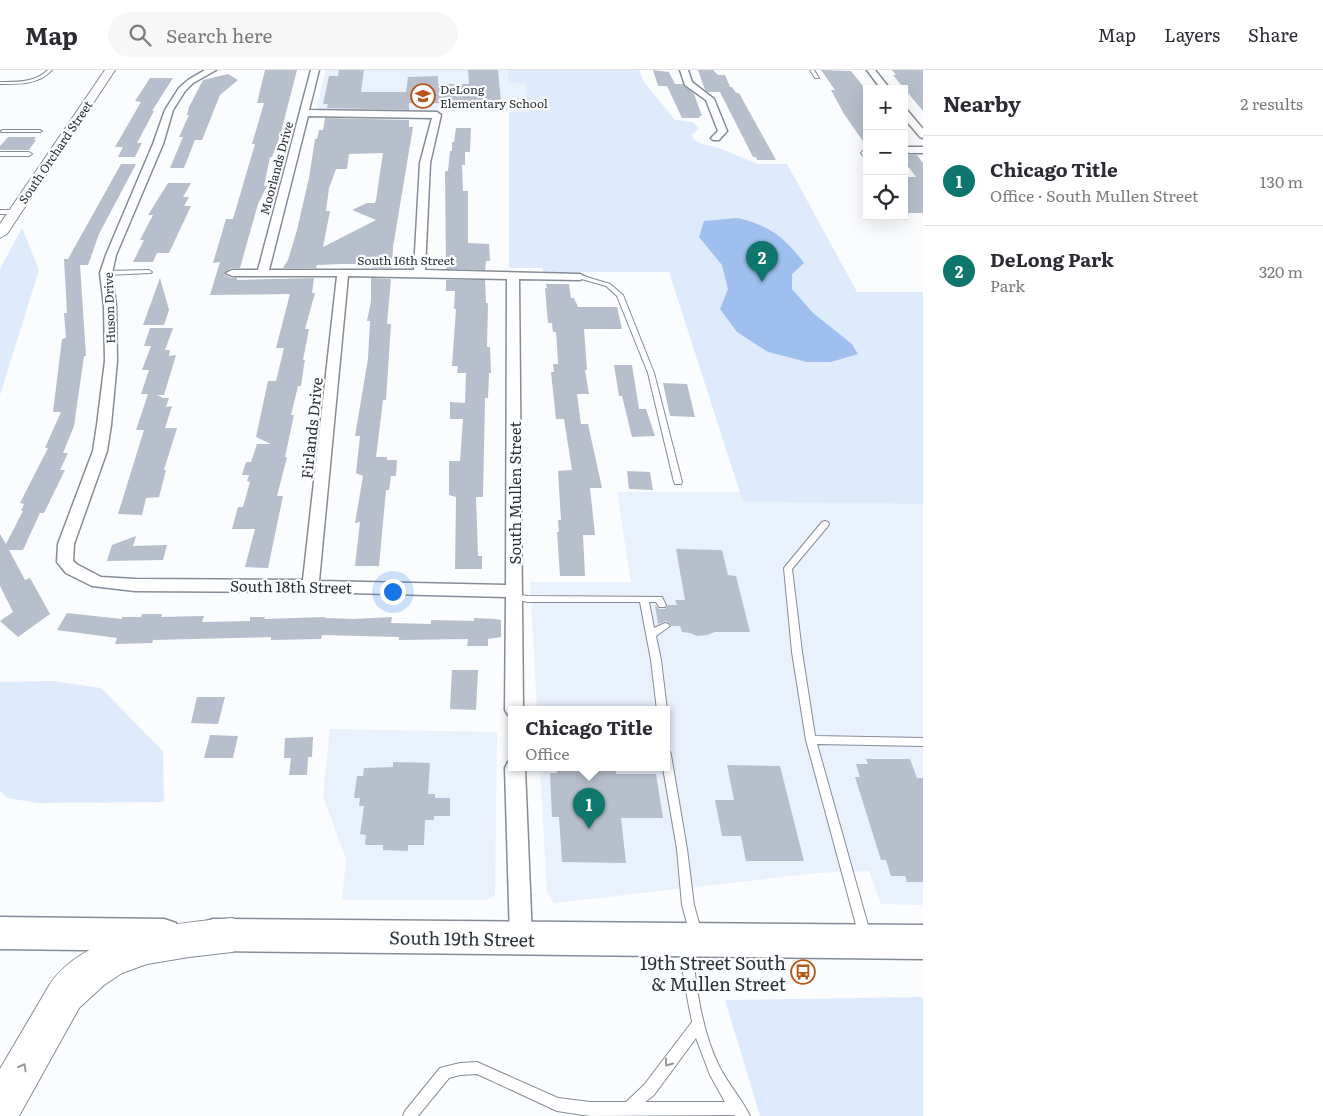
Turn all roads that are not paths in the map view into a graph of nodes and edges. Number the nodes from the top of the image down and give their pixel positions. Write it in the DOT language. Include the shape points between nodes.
graph roads {
  1 [pos="50,70"];
  2 [pos="110,70"];
  3 [pos="212,70"];
  4 [pos="314,70"];
  5 [pos="684,70"];
  6 [pos="812,70"];
  7 [pos="871,70"];
  8 [pos="817,77"];
  9 [pos="0,83"];
  10 [pos="883,85"];
  11 [pos="304,113"];
  12 [pos="908,117"];
  13 [pos="7,126"];
  14 [pos="40,130"];
  15 [pos="1,133"];
  16 [pos="923,135"];
  17 [pos="716,138"];
  18 [pos="908,150"];
  19 [pos="923,150"];
  20 [pos="0,154"];
  21 [pos="29,154"];
  22 [pos="0,212"];
  23 [pos="15,212"];
  24 [pos="0,234"];
  25 [pos="149,272"];
  26 [pos="106,273"];
  27 [pos="232,273"];
  28 [pos="263,273"];
  29 [pos="343,273"];
  30 [pos="419,273"];
  31 [pos="513,275"];
  32 [pos="580,277"];
  33 [pos="678,482"];
  34 [pos="825,524"];
  35 [pos="72,569"];
  36 [pos="310,586"];
  37 [pos="513,594"];
  38 [pos="644,599"];
  39 [pos="661,602"];
  40 [pos="665,626"];
  41 [pos="651,635"];
  42 [pos="514,706"];
  43 [pos="661,706"];
  44 [pos="811,740"];
  45 [pos="923,742"];
  46 [pos="515,771"];
  47 [pos="669,771"];
  48 [pos="0,919"];
  49 [pos="0,933"];
  50 [pos="34,934"];
  51 [pos="232,936"];
  52 [pos="521,938"];
  53 [pos="691,939"];
  54 [pos="867,942"];
  55 [pos="923,942"];
  56 [pos="698,1024"];
  57 [pos="628,1109"];
  58 [pos="0,1110"];
  59 [pos="741,1112"];
  60 [pos="410,1116"];
  1 -- 9 [label="lane" via="35,81"];
  2 -- 23 [label="street, South Orchard Street"];
  3 -- 26 [label="street, Huson Drive" via="188,82 167,112 158,144 118,236"];
  4 -- 11 [label="street, Moorlands Drive"];
  5 -- 17 [label="street" via="688,83 712,102 723,131"];
  6 -- 8 [label="lane"];
  7 -- 10 [label="street"];
  11 -- 28 [label="street, Moorlands Drive"];
  11 -- 30 [label="street" via="437,115 426,163"];
  12 -- 16 [label="street"];
  13 -- 15 [label="lane"];
  14 -- 15 [label="lane"];
  18 -- 19 [label="street"];
  20 -- 21 [label="lane"];
  22 -- 23 [label="lane"];
  23 -- 24 [label="street, South Orchard Street"];
  25 -- 26 [label="lane"];
  26 -- 35 [label="street, Huson Drive" via="111,361 100,450 66,544 65,562"];
  27 -- 28 [label="street, South 16th Street"];
  28 -- 29 [label="street, South 16th Street"];
  29 -- 30 [label="street, South 16th Street"];
  29 -- 36 [label="street, Firlands Drive"];
  30 -- 31 [label="street, South 16th Street"];
  31 -- 32 [label="street, South 16th Street"];
  31 -- 37 [label="street, South Mullen Street"];
  32 -- 33 [label="lane" via="608,284 620,295 651,373"];
  34 -- 44 [label="lane" via="788,568"];
  35 -- 36 [label="street, South 18th Street" via="98,582 135,585"];
  36 -- 37 [label="street, South 18th Street"];
  37 -- 38 [label="lane" via="528,599"];
  37 -- 42 [label="street, South Mullen Street"];
  38 -- 39 [label="lane"];
  38 -- 41 [label="lane"];
  40 -- 41 [label="lane"];
  41 -- 43 [label="lane"];
  44 -- 45 [label="lane"];
  44 -- 54 [label="lane"];
  46 -- 52 [label="street"];
  47 -- 53 [label="lane" via="682,849"];
  48 -- 50 [label="main road"];
  49 -- 50 [label="main road, South 19th Street"];
  50 -- 51 [label="main road, South 19th Street"];
  51 -- 52 [label="main road, South 19th Street"];
  58 -- 51 [label="highway, one-way" via="41,1034 72,986 126,952 165,942"];
  52 -- 53 [label="main road, South 19th Street"];
  53 -- 54 [label="main road, South 19th Street"];
  53 -- 56 [label="lane" via="688,971"];
  54 -- 55 [label="main road, South 19th Street"];
  56 -- 57 [label="lane, one-way" via="649,1090"];
  56 -- 59 [label="lane" via="723,1087"];
  57 -- 59 [label="lane"];
  57 -- 60 [label="lane" via="590,1109 557,1104 477,1068 445,1073"];
}
